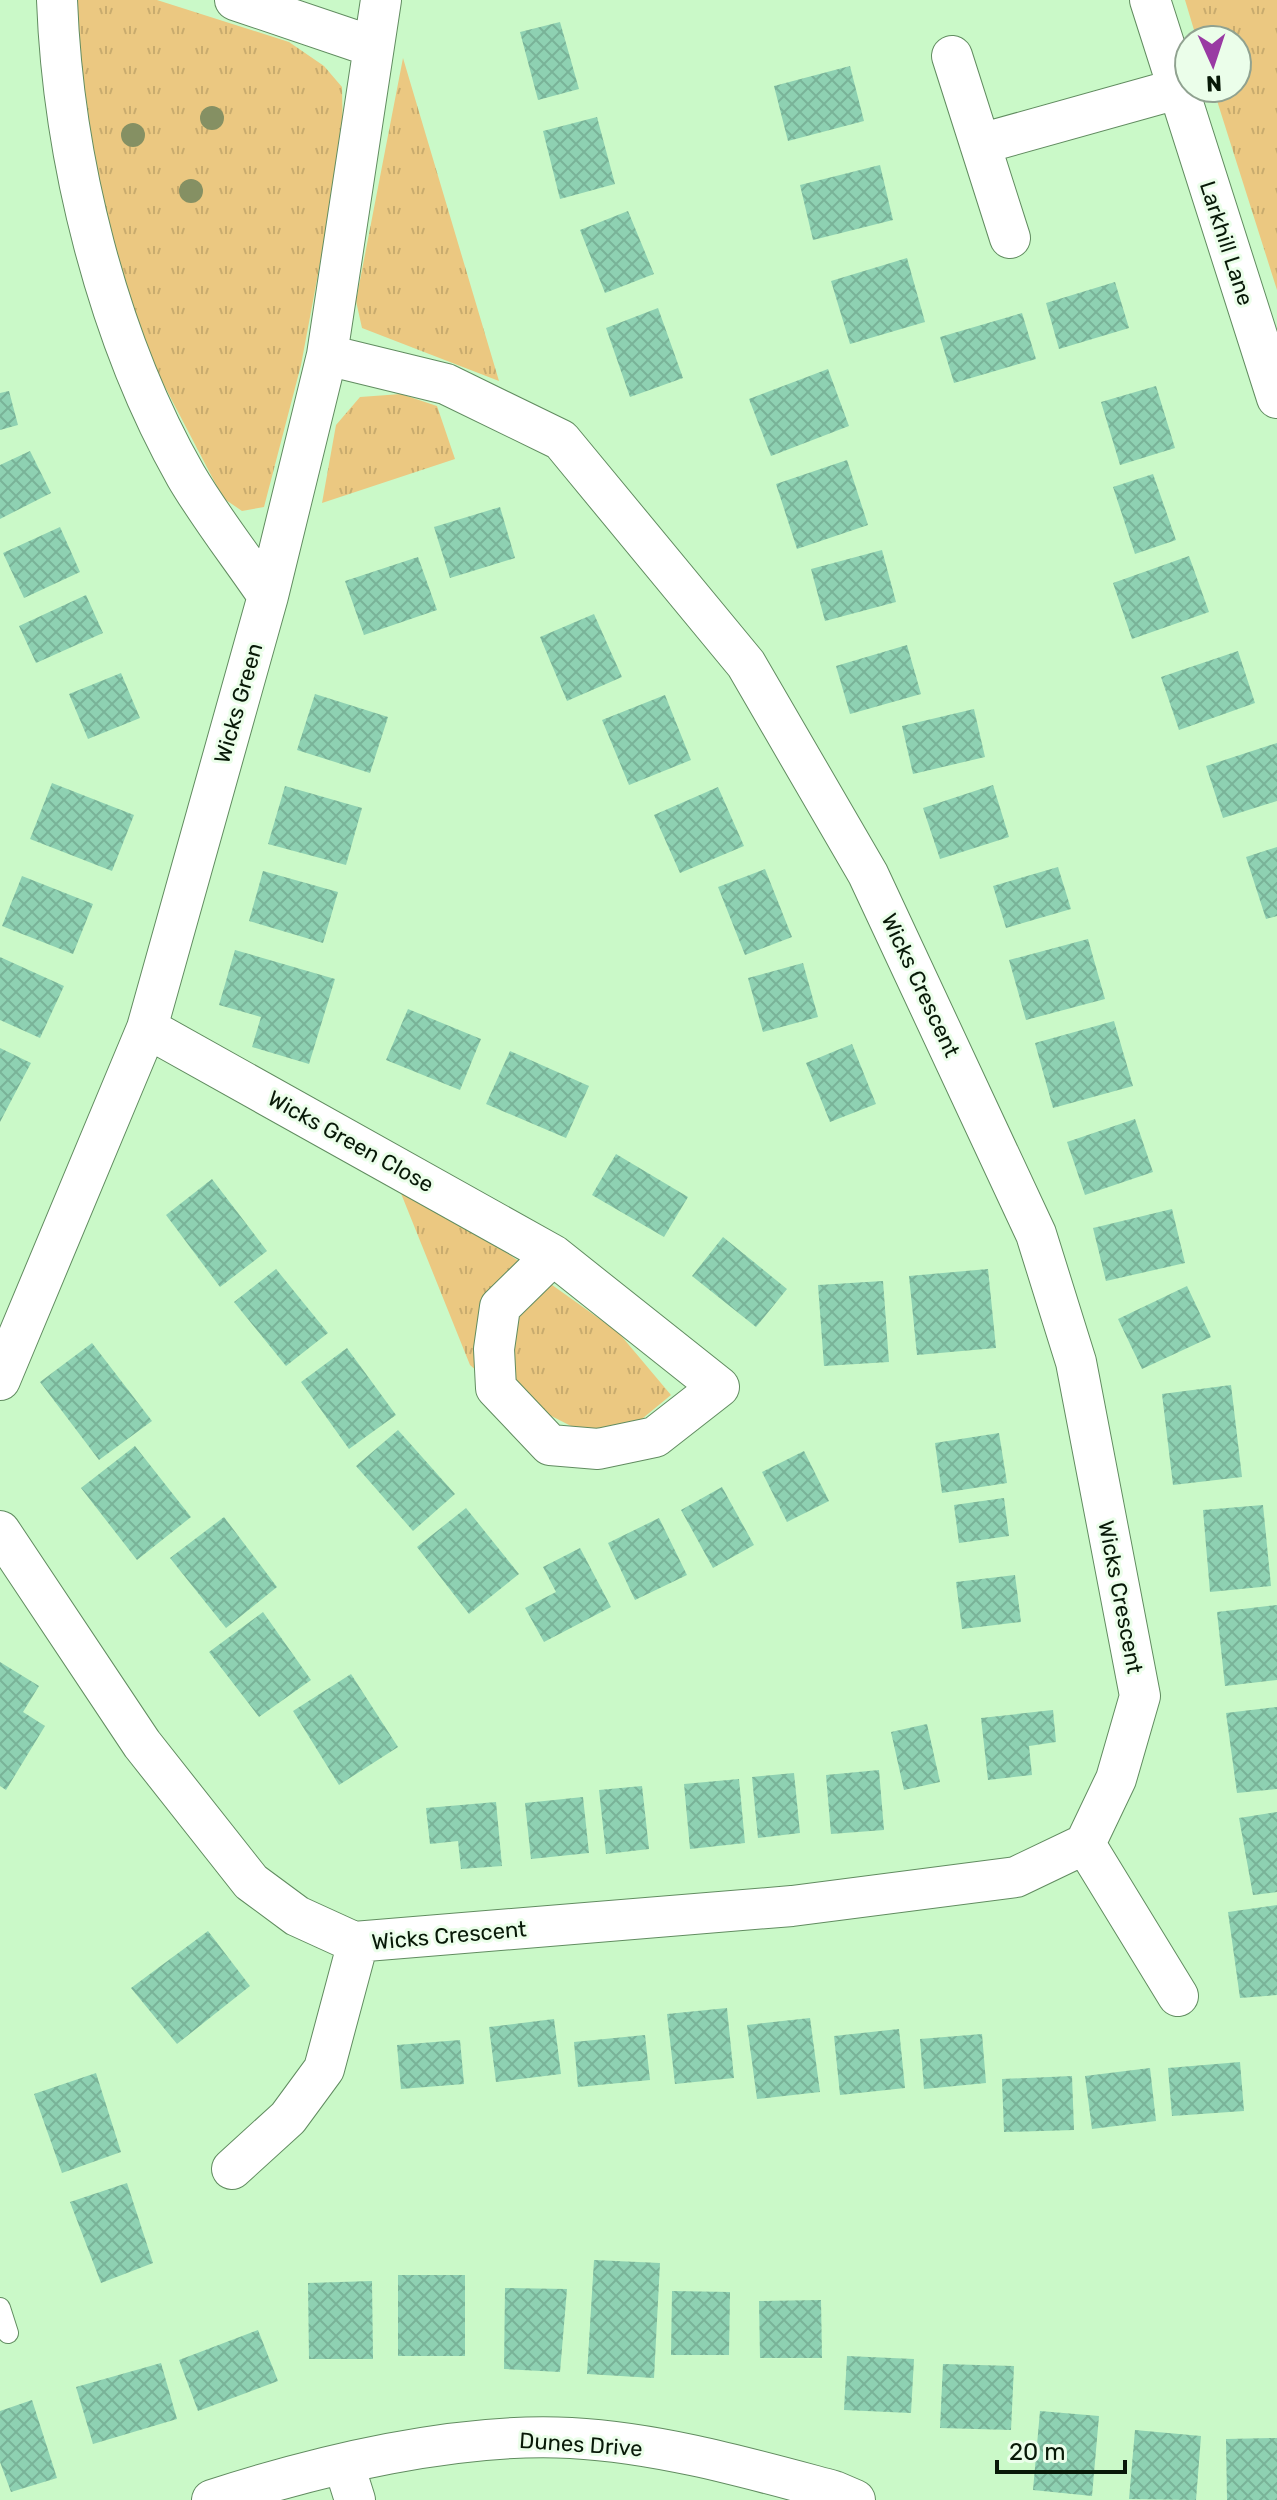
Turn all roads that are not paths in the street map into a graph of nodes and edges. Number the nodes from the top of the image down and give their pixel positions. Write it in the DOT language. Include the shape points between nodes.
graph roads {
  1 [pos="57,0"];
  2 [pos="235,0"];
  3 [pos="381,0"];
  4 [pos="1150,0"];
  5 [pos="371,46"];
  6 [pos="952,56"];
  7 [pos="1173,76"];
  8 [pos="1173,90"];
  9 [pos="1182,104"];
  10 [pos="980,144"];
  11 [pos="1010,238"];
  12 [pos="327,355"];
  13 [pos="1277,398"];
  14 [pos="268,596"];
  15 [pos="147,1028"];
  16 [pos="553,1255"];
  17 [pos="0,1380"];
  18 [pos="0,1531"];
  19 [pos="1085,1844"];
  20 [pos="358,1942"];
  21 [pos="1178,1996"];
  22 [pos="232,2169"];
  23 [pos="0,2308"];
  24 [pos="8,2333"];
  25 [pos="350,2483"];
  26 [pos="212,2500"];
  27 [pos="855,2500"];
  1 -- 14 [label="street" via="60,68 84,204 122,339 186,476"];
  2 -- 5 [label="street"];
  3 -- 5 [label="street, Wicks Green"];
  4 -- 7 [label="street, Larkhill Lane"];
  5 -- 12 [label="street, Wicks Green"];
  6 -- 10 [label="street"];
  8 -- 10 [label="street"];
  9 -- 13 [label="street, Larkhill Lane"];
  10 -- 11 [label="street"];
  12 -- 14 [label="street, Wicks Green"];
  12 -- 19 [label="street, Wicks Crescent" via="446,384 561,440 746,664 868,874 1036,1234 1076,1362 1140,1696 1116,1779"];
  14 -- 15 [label="street, Wicks Green"];
  15 -- 16 [label="street, Wicks Green Close"];
  15 -- 17 [label="street, Wicks Green"];
  16 -- 16 [label="street, Wicks Green Close" via="683,1359 719,1387 655,1437 598,1449 550,1445 496,1388 494,1349 500,1307"];
  18 -- 20 [label="street, Wicks Crescent" via="142,1744 251,1882 297,1916"];
  19 -- 20 [label="street, Wicks Crescent" via="1016,1877 792,1906"];
  19 -- 21 [label="street"];
  20 -- 22 [label="street" via="324,2069 288,2118"];
  23 -- 24 [label="lane"];
  25 -- 26 [label="street, Dunes Drive" via="277,2479"];
  25 -- 27 [label="street, Dunes Drive" via="502,2438 572,2438 690,2454"];
}
